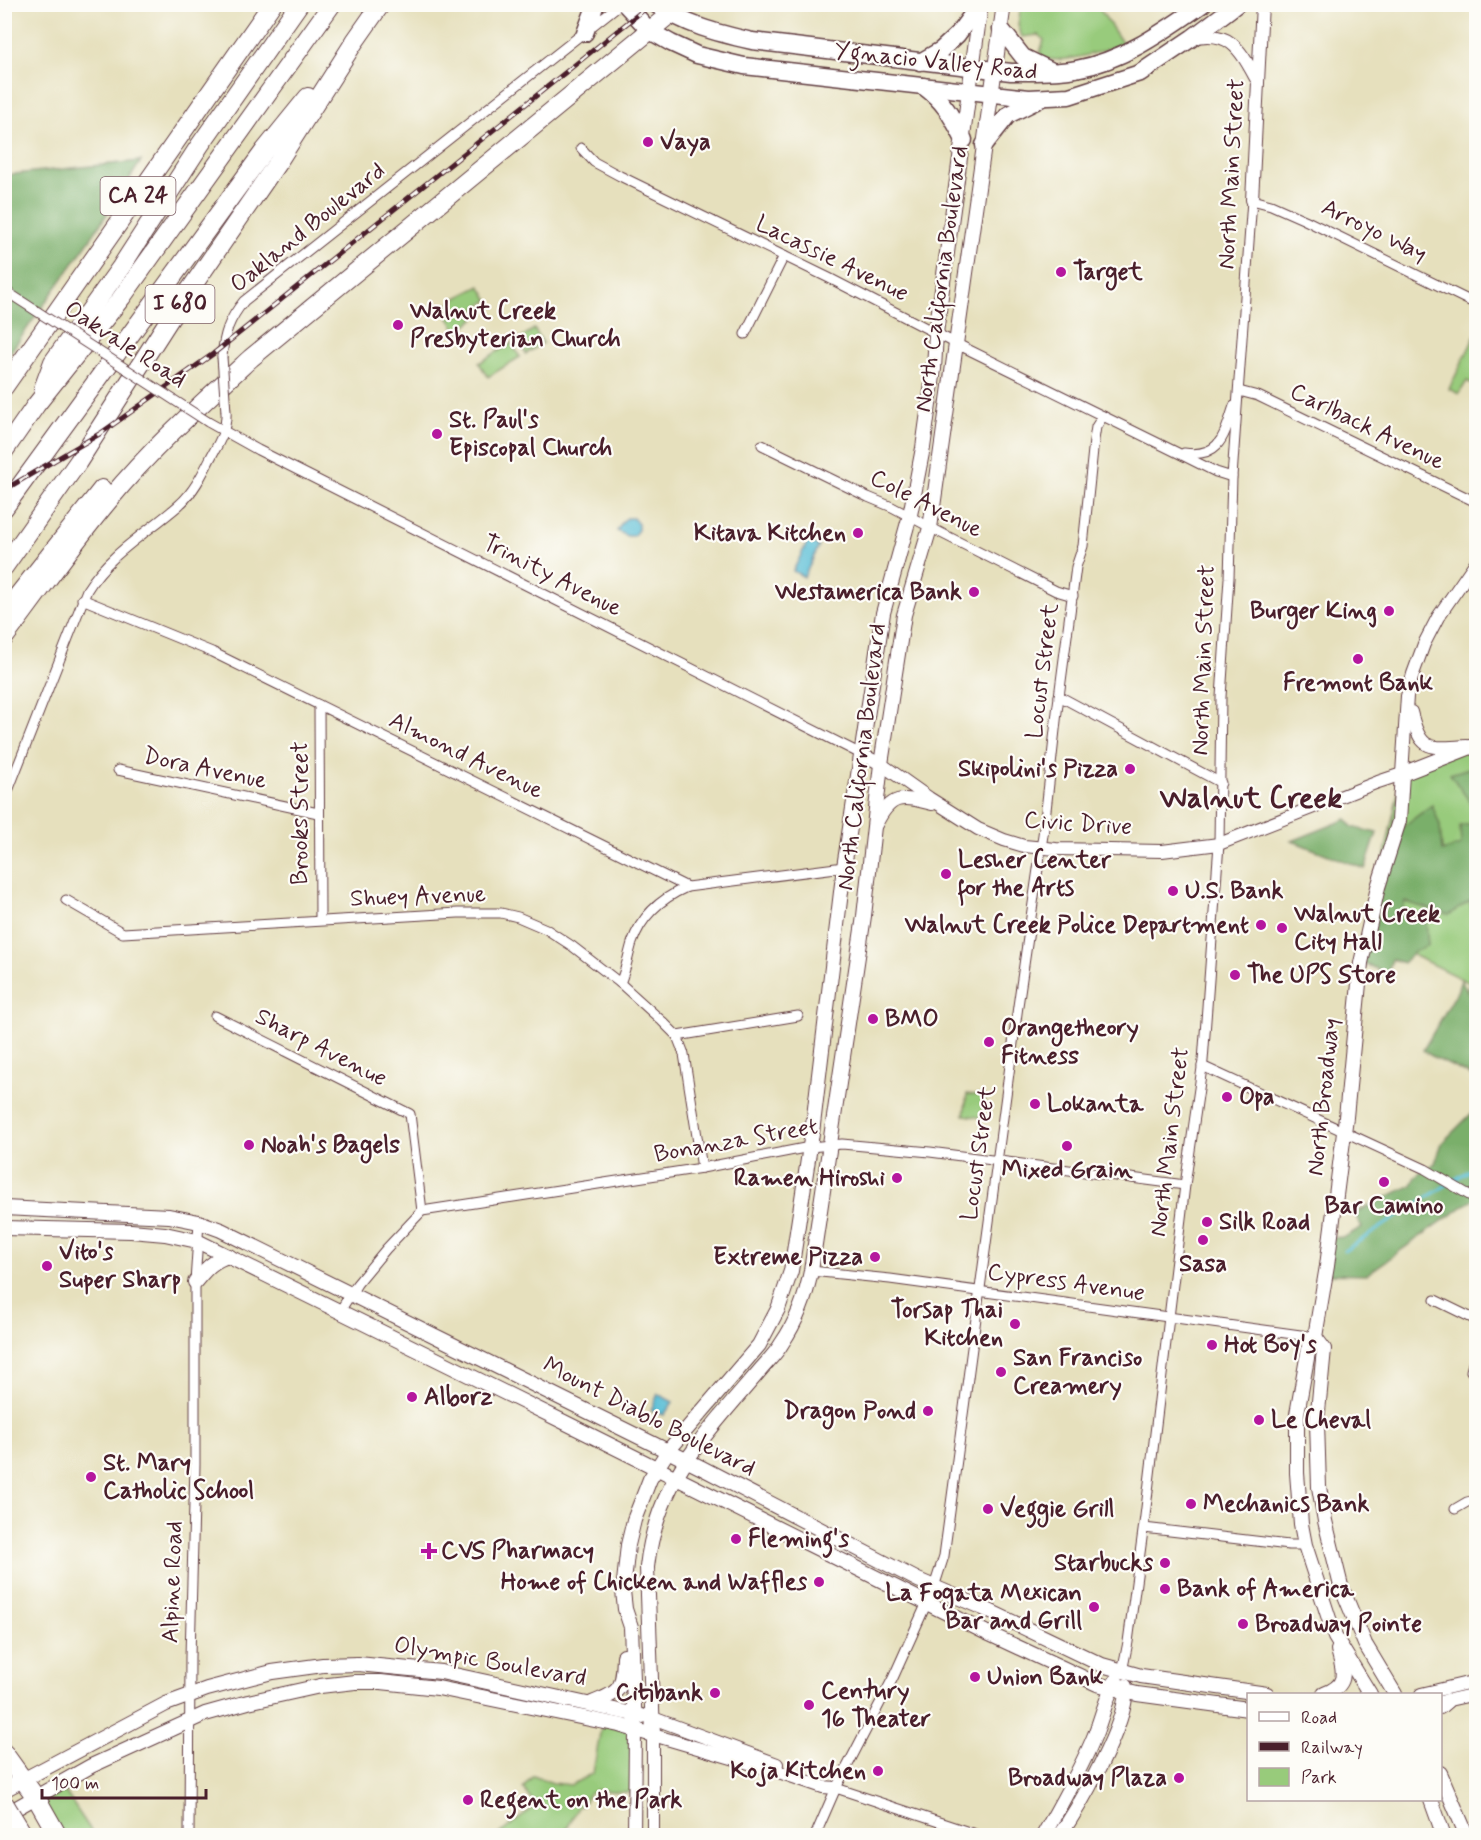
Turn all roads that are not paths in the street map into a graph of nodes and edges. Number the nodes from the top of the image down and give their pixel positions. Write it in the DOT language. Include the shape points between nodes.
graph roads {
  1 [pos="272,4"];
  2 [pos="298,4"];
  3 [pos="332,4"];
  4 [pos="381,4"];
  5 [pos="596,4"];
  6 [pos="622,4"];
  7 [pos="981,4"];
  8 [pos="1004,4"];
  9 [pos="1203,4"];
  10 [pos="1237,4"];
  11 [pos="1262,4"];
  12 [pos="662,9"];
  13 [pos="1001,29"];
  14 [pos="650,31"];
  15 [pos="585,33"];
  16 [pos="1192,38"];
  17 [pos="355,41"];
  18 [pos="920,62"];
  19 [pos="973,67"];
  20 [pos="996,69"];
  21 [pos="1053,72"];
  22 [pos="1259,84"];
  23 [pos="922,85"];
  24 [pos="970,90"];
  25 [pos="992,93"];
  26 [pos="1045,97"];
  27 [pos="964,140"];
  28 [pos="984,145"];
  29 [pos="581,148"];
  30 [pos="1252,200"];
  31 [pos="784,256"];
  32 [pos="4,290"];
  33 [pos="1476,304"];
  34 [pos="936,333"];
  35 [pos="745,334"];
  36 [pos="957,344"];
  37 [pos="251,358"];
  38 [pos="4,387"];
  39 [pos="1239,391"];
  40 [pos="36,405"];
  41 [pos="1103,416"];
  42 [pos="224,432"];
  43 [pos="762,445"];
  44 [pos="4,451"];
  45 [pos="1176,452"];
  46 [pos="1232,477"];
  47 [pos="1476,502"];
  48 [pos="4,508"];
  49 [pos="910,515"];
  50 [pos="930,528"];
  51 [pos="1476,562"];
  52 [pos="4,567"];
  53 [pos="1073,596"];
  54 [pos="82,599"];
  55 [pos="4,613"];
  56 [pos="4,638"];
  57 [pos="1059,696"];
  58 [pos="1407,696"];
  59 [pos="319,705"];
  60 [pos="1475,746"];
  61 [pos="861,754"];
  62 [pos="881,764"];
  63 [pos="118,770"];
  64 [pos="1402,774"];
  65 [pos="1221,783"];
  66 [pos="4,801"];
  67 [pos="944,807"];
  68 [pos="318,813"];
  69 [pos="874,829"];
  70 [pos="1219,844"];
  71 [pos="1041,848"];
  72 [pos="844,867"];
  73 [pos="687,886"];
  74 [pos="66,900"];
  75 [pos="320,920"];
  76 [pos="620,983"];
  77 [pos="215,1016"];
  78 [pos="798,1016"];
  79 [pos="677,1036"];
  80 [pos="1202,1066"];
  81 [pos="1343,1130"];
  82 [pos="830,1144"];
  83 [pos="810,1147"];
  84 [pos="998,1160"];
  85 [pos="702,1168"];
  86 [pos="1185,1185"];
  87 [pos="1476,1199"];
  88 [pos="4,1208"];
  89 [pos="422,1211"];
  90 [pos="199,1222"];
  91 [pos="4,1227"];
  92 [pos="197,1241"];
  93 [pos="229,1256"];
  94 [pos="811,1271"];
  95 [pos="195,1282"];
  96 [pos="980,1291"];
  97 [pos="350,1295"];
  98 [pos="1435,1300"];
  99 [pos="340,1311"];
  100 [pos="1168,1317"];
  101 [pos="1476,1320"];
  102 [pos="1316,1337"];
  103 [pos="1476,1353"];
  104 [pos="1471,1371"];
  105 [pos="668,1451"];
  106 [pos="687,1460"];
  107 [pos="656,1468"];
  108 [pos="676,1478"];
  109 [pos="1476,1500"];
  110 [pos="1455,1509"];
  111 [pos="1143,1528"];
  112 [pos="1305,1545"];
  113 [pos="934,1587"];
  114 [pos="926,1602"];
  115 [pos="625,1609"];
  116 [pos="1335,1637"];
  117 [pos="1122,1672"];
  118 [pos="1476,1681"];
  119 [pos="1111,1688"];
  120 [pos="1126,1692"];
  121 [pos="1253,1693"];
  122 [pos="1328,1693"];
  123 [pos="1370,1693"];
  124 [pos="1394,1693"];
  125 [pos="1429,1693"];
  126 [pos="190,1694"];
  127 [pos="1476,1694"];
  128 [pos="592,1704"];
  129 [pos="1443,1704"];
  130 [pos="1247,1709"];
  131 [pos="634,1714"];
  132 [pos="653,1718"];
  133 [pos="190,1720"];
  134 [pos="635,1731"];
  135 [pos="653,1735"];
  136 [pos="4,1753"];
  137 [pos="1442,1777"];
  138 [pos="24,1780"];
  139 [pos="836,1788"];
  140 [pos="4,1790"];
  141 [pos="37,1798"];
  142 [pos="1431,1801"];
  143 [pos="4,1803"];
  144 [pos="4,1815"];
  145 [pos="24,1836"];
  146 [pos="58,1836"];
  147 [pos="189,1836"];
  148 [pos="634,1836"];
  149 [pos="653,1836"];
  150 [pos="815,1836"];
  151 [pos="981,1836"];
  152 [pos="1043,1836"];
  153 [pos="1059,1836"];
  154 [pos="1444,1836"];
  155 [pos="1467,1836"];
  1 -- 38 [label="highway, CA 24"];
  2 -- 40 [label="highway" via="53,362"];
  3 -- 40 [label="highway, I 680" via="122,297"];
  4 -- 17 [label="highway, I 680"];
  5 -- 15 [label="highway"];
  6 -- 14 [label="highway, Ygnacio Valley Road"];
  6 -- 15 [label="street, Oakland Boulevard"];
  7 -- 18 [label="highway" via="957,35"];
  7 -- 19 [label="main road, North California Boulevard"];
  8 -- 13 [label="main road, North California Boulevard"];
  9 -- 21 [label="highway, Ygnacio Valley Road" via="1150,40 1108,61"];
  10 -- 16 [label="highway, Ygnacio Valley Road"];
  11 -- 22 [label="street, North Main Street"];
  12 -- 14 [label="highway"];
  12 -- 18 [label="highway, Ygnacio Valley Road" via="712,32 752,41"];
  13 -- 20 [label="main road, North California Boulevard"];
  13 -- 21 [label="highway" via="1023,57"];
  14 -- 23 [label="highway, Ygnacio Valley Road" via="697,55 744,66"];
  14 -- 37 [label="highway"];
  15 -- 42 [label="street, Oakland Boulevard, bridge" via="244,301 229,322 224,338"];
  16 -- 22 [label="street" via="1208,34 1227,39 1241,52"];
  16 -- 26 [label="highway, Ygnacio Valley Road" via="1140,73 1069,96"];
  17 -- 48 [label="highway" via="265,150"];
  17 -- 52 [label="highway, I 680" via="84,453"];
  18 -- 19 [label="highway, Ygnacio Valley Road"];
  19 -- 20 [label="highway, Ygnacio Valley Road"];
  19 -- 24 [label="main road, North California Boulevard"];
  20 -- 21 [label="highway, Ygnacio Valley Road"];
  20 -- 25 [label="main road, North California Boulevard"];
  22 -- 30 [label="street, North Main Street"];
  23 -- 24 [label="highway, Ygnacio Valley Road"];
  23 -- 27 [label="highway" via="947,108"];
  24 -- 25 [label="highway, Ygnacio Valley Road"];
  24 -- 27 [label="main road, North California Boulevard"];
  25 -- 26 [label="highway, Ygnacio Valley Road"];
  25 -- 28 [label="main road, North California Boulevard"];
  26 -- 28 [label="highway" via="1008,115"];
  27 -- 34 [label="main road, North California Boulevard"];
  28 -- 36 [label="main road, North California Boulevard"];
  29 -- 31 [label="street, Lacassie Avenue" via="594,162"];
  30 -- 33 [label="street, Arroyo Way" via="1271,204"];
  30 -- 39 [label="street, North Main Street"];
  31 -- 34 [label="street, Lacassie Avenue"];
  31 -- 35 [label="street"];
  32 -- 42 [label="street, Oakvale Road, bridge"];
  34 -- 36 [label="street, Lacassie Avenue"];
  34 -- 49 [label="main road, North California Boulevard" via="923,448"];
  36 -- 41 [label="street, Lacassie Avenue"];
  36 -- 50 [label="main road, North California Boulevard"];
  37 -- 55 [label="highway" via="192,401 128,460"];
  37 -- 56 [label="highway" via="108,500"];
  39 -- 45 [label="street" via="1226,430 1214,449 1202,454"];
  39 -- 46 [label="street, North Main Street"];
  39 -- 47 [label="street, Carlback Avenue" via="1269,400"];
  40 -- 44 [label="highway, I 680"];
  41 -- 45 [label="street, Lacassie Avenue"];
  41 -- 53 [label="street, Locust Street" via="1094,440 1083,546"];
  42 -- 54 [label="street, Oakland Boulevard" via="191,492 111,560"];
  42 -- 61 [label="street, Trinity Avenue"];
  43 -- 49 [label="street, Cole Avenue"];
  45 -- 46 [label="street, Lacassie Avenue"];
  46 -- 65 [label="street, North Main Street" via="1221,697"];
  49 -- 50 [label="street, Cole Avenue"];
  49 -- 61 [label="main road, North California Boulevard" via="883,613"];
  50 -- 53 [label="street, Cole Avenue"];
  50 -- 62 [label="main road, North California Boulevard" via="904,615"];
  51 -- 58 [label="street, North Broadway" via="1424,644"];
  53 -- 57 [label="street, Locust Street"];
  54 -- 59 [label="street, Almond Avenue" via="212,652"];
  54 -- 66 [label="street, Oakland Boulevard"];
  57 -- 65 [label="street"];
  57 -- 71 [label="street, Locust Street"];
  58 -- 60 [label="street" via="1416,731 1426,744 1437,748"];
  58 -- 64 [label="street, North Broadway"];
  59 -- 68 [label="street, Brooks Street"];
  59 -- 73 [label="street, Almond Avenue"];
  60 -- 64 [label="main road, Civic Drive"];
  61 -- 62 [label="street, Civic Drive"];
  61 -- 72 [label="main road, North California Boulevard"];
  62 -- 67 [label="street, Civic Drive"];
  62 -- 69 [label="main road, North California Boulevard"];
  63 -- 68 [label="street, Dora Avenue"];
  64 -- 70 [label="street, Civic Drive"];
  64 -- 81 [label="main road, North Broadway" via="1399,821 1378,887 1361,963"];
  65 -- 70 [label="street, North Main Street"];
  67 -- 69 [label="street" via="908,798 894,800"];
  67 -- 71 [label="street, Civic Drive" via="1004,840"];
  68 -- 75 [label="street, Brooks Street"];
  69 -- 82 [label="main road, North California Boulevard"];
  70 -- 71 [label="street, Civic Drive" via="1162,851"];
  70 -- 80 [label="street, North Main Street"];
  71 -- 84 [label="street, Locust Street"];
  72 -- 73 [label="street"];
  72 -- 83 [label="main road, North California Boulevard"];
  73 -- 76 [label="street" via="670,895 643,922 633,939"];
  74 -- 75 [label="street, Shuey Avenue" via="123,933"];
  75 -- 76 [label="street, Shuey Avenue" via="501,913 546,929"];
  76 -- 79 [label="street, Shuey Avenue"];
  77 -- 89 [label="street, Sharp Avenue" via="410,1114"];
  78 -- 79 [label="street"];
  79 -- 85 [label="street" via="684,1054"];
  80 -- 81 [label="street"];
  80 -- 86 [label="street, North Main Street"];
  81 -- 87 [label="street" via="1425,1169"];
  81 -- 102 [label="main road, North Broadway"];
  82 -- 83 [label="street, Bonanza Street"];
  82 -- 84 [label="street, Bonanza Street"];
  82 -- 94 [label="main road, North California Boulevard"];
  83 -- 85 [label="street, Bonanza Street"];
  83 -- 105 [label="main road, North California Boulevard" via="791,1271 778,1309 759,1345"];
  84 -- 86 [label="street, Bonanza Street"];
  84 -- 96 [label="street, Locust Street"];
  85 -- 89 [label="street, Bonanza Street"];
  86 -- 100 [label="street, North Main Street"];
  88 -- 90 [label="main road, Mount Diablo Boulevard" via="169,1216"];
  89 -- 97 [label="street"];
  90 -- 92 [label="street, Alpine Road"];
  90 -- 97 [label="main road, Mount Diablo Boulevard"];
  91 -- 92 [label="main road, Mount Diablo Boulevard" via="131,1231"];
  92 -- 93 [label="main road, Mount Diablo Boulevard"];
  92 -- 95 [label="street, Alpine Road"];
  93 -- 95 [label="main road" via="218,1259"];
  93 -- 99 [label="main road, Mount Diablo Boulevard"];
  94 -- 96 [label="street, Cypress Avenue"];
  94 -- 106 [label="main road, North California Boulevard" via="798,1315 782,1344"];
  95 -- 126 [label="street, Alpine Road"];
  96 -- 100 [label="street, Cypress Avenue"];
  96 -- 113 [label="street, Locust Street" via="946,1545"];
  97 -- 99 [label="street"];
  97 -- 105 [label="main road, Mount Diablo Boulevard"];
  98 -- 101 [label="street"];
  99 -- 107 [label="main road, Mount Diablo Boulevard"];
  100 -- 102 [label="street, Cypress Avenue"];
  100 -- 111 [label="street, North Main Street"];
  102 -- 112 [label="main road, North Broadway" via="1309,1347 1297,1414 1297,1473"];
  102 -- 124 [label="main road, North Broadway" via="1324,1349 1317,1422 1319,1487 1325,1521 1341,1586 1365,1644"];
  103 -- 104 [label="street"];
  105 -- 106 [label="main road, Mount Diablo Boulevard"];
  105 -- 107 [label="main road, North California Boulevard"];
  106 -- 108 [label="main road, North California Boulevard"];
  106 -- 113 [label="main road, Mount Diablo Boulevard"];
  107 -- 108 [label="main road, Mount Diablo Boulevard"];
  107 -- 115 [label="main road, North California Boulevard" via="628,1545 622,1591"];
  108 -- 114 [label="main road, Mount Diablo Boulevard"];
  108 -- 132 [label="main road, North California Boulevard" via="656,1521 647,1567"];
  109 -- 110 [label="street"];
  111 -- 112 [label="street"];
  111 -- 117 [label="street, North Main Street"];
  112 -- 116 [label="main road, North Broadway"];
  113 -- 114 [label="street, Locust Street"];
  113 -- 117 [label="main road, Mount Diablo Boulevard"];
  114 -- 119 [label="main road, Mount Diablo Boulevard"];
  114 -- 139 [label="street, Locust Street" via="893,1678"];
  115 -- 128 [label="main road" via="623,1678 610,1697"];
  115 -- 131 [label="main road" via="631,1627"];
  116 -- 122 [label="main road" via="1343,1679 1338,1688"];
  116 -- 123 [label="main road, North Broadway"];
  117 -- 119 [label="main road"];
  117 -- 120 [label="main road"];
  117 -- 121 [label="main road, Mount Diablo Boulevard"];
  118 -- 125 [label="street"];
  119 -- 120 [label="main road, Mount Diablo Boulevard"];
  119 -- 152 [label="main road" via="1094,1738"];
  120 -- 130 [label="main road, Mount Diablo Boulevard"];
  120 -- 153 [label="main road" via="1118,1728"];
  126 -- 128 [label="main road, Olympic Boulevard" via="272,1672 358,1664 462,1675"];
  126 -- 133 [label="street, Alpine Road"];
  126 -- 138 [label="main road, Olympic Boulevard" via="111,1731"];
  127 -- 129 [label="street"];
  128 -- 131 [label="main road, Olympic Boulevard"];
  131 -- 132 [label="main road, Olympic Boulevard"];
  131 -- 134 [label="main road"];
  132 -- 135 [label="main road, North California Boulevard"];
  132 -- 139 [label="street, Olympic Boulevard"];
  133 -- 134 [label="main road, Olympic Boulevard" via="320,1686 381,1682 480,1696"];
  133 -- 141 [label="main road, Olympic Boulevard" via="91,1766"];
  133 -- 147 [label="street, Alpine Road"];
  134 -- 135 [label="main road, Olympic Boulevard"];
  134 -- 148 [label="street"];
  135 -- 139 [label="street, Olympic Boulevard"];
  135 -- 149 [label="street"];
  136 -- 138 [label="highway"];
  137 -- 155 [label="main road"];
  138 -- 140 [label="main road, Olympic Boulevard"];
  138 -- 141 [label="highway"];
  139 -- 150 [label="street, Locust Street"];
  139 -- 151 [label="street, Olympic Boulevard"];
  141 -- 144 [label="main road, Olympic Boulevard"];
  141 -- 146 [label="highway"];
  142 -- 154 [label="main road"];
  143 -- 145 [label="highway, bridge"];
}
